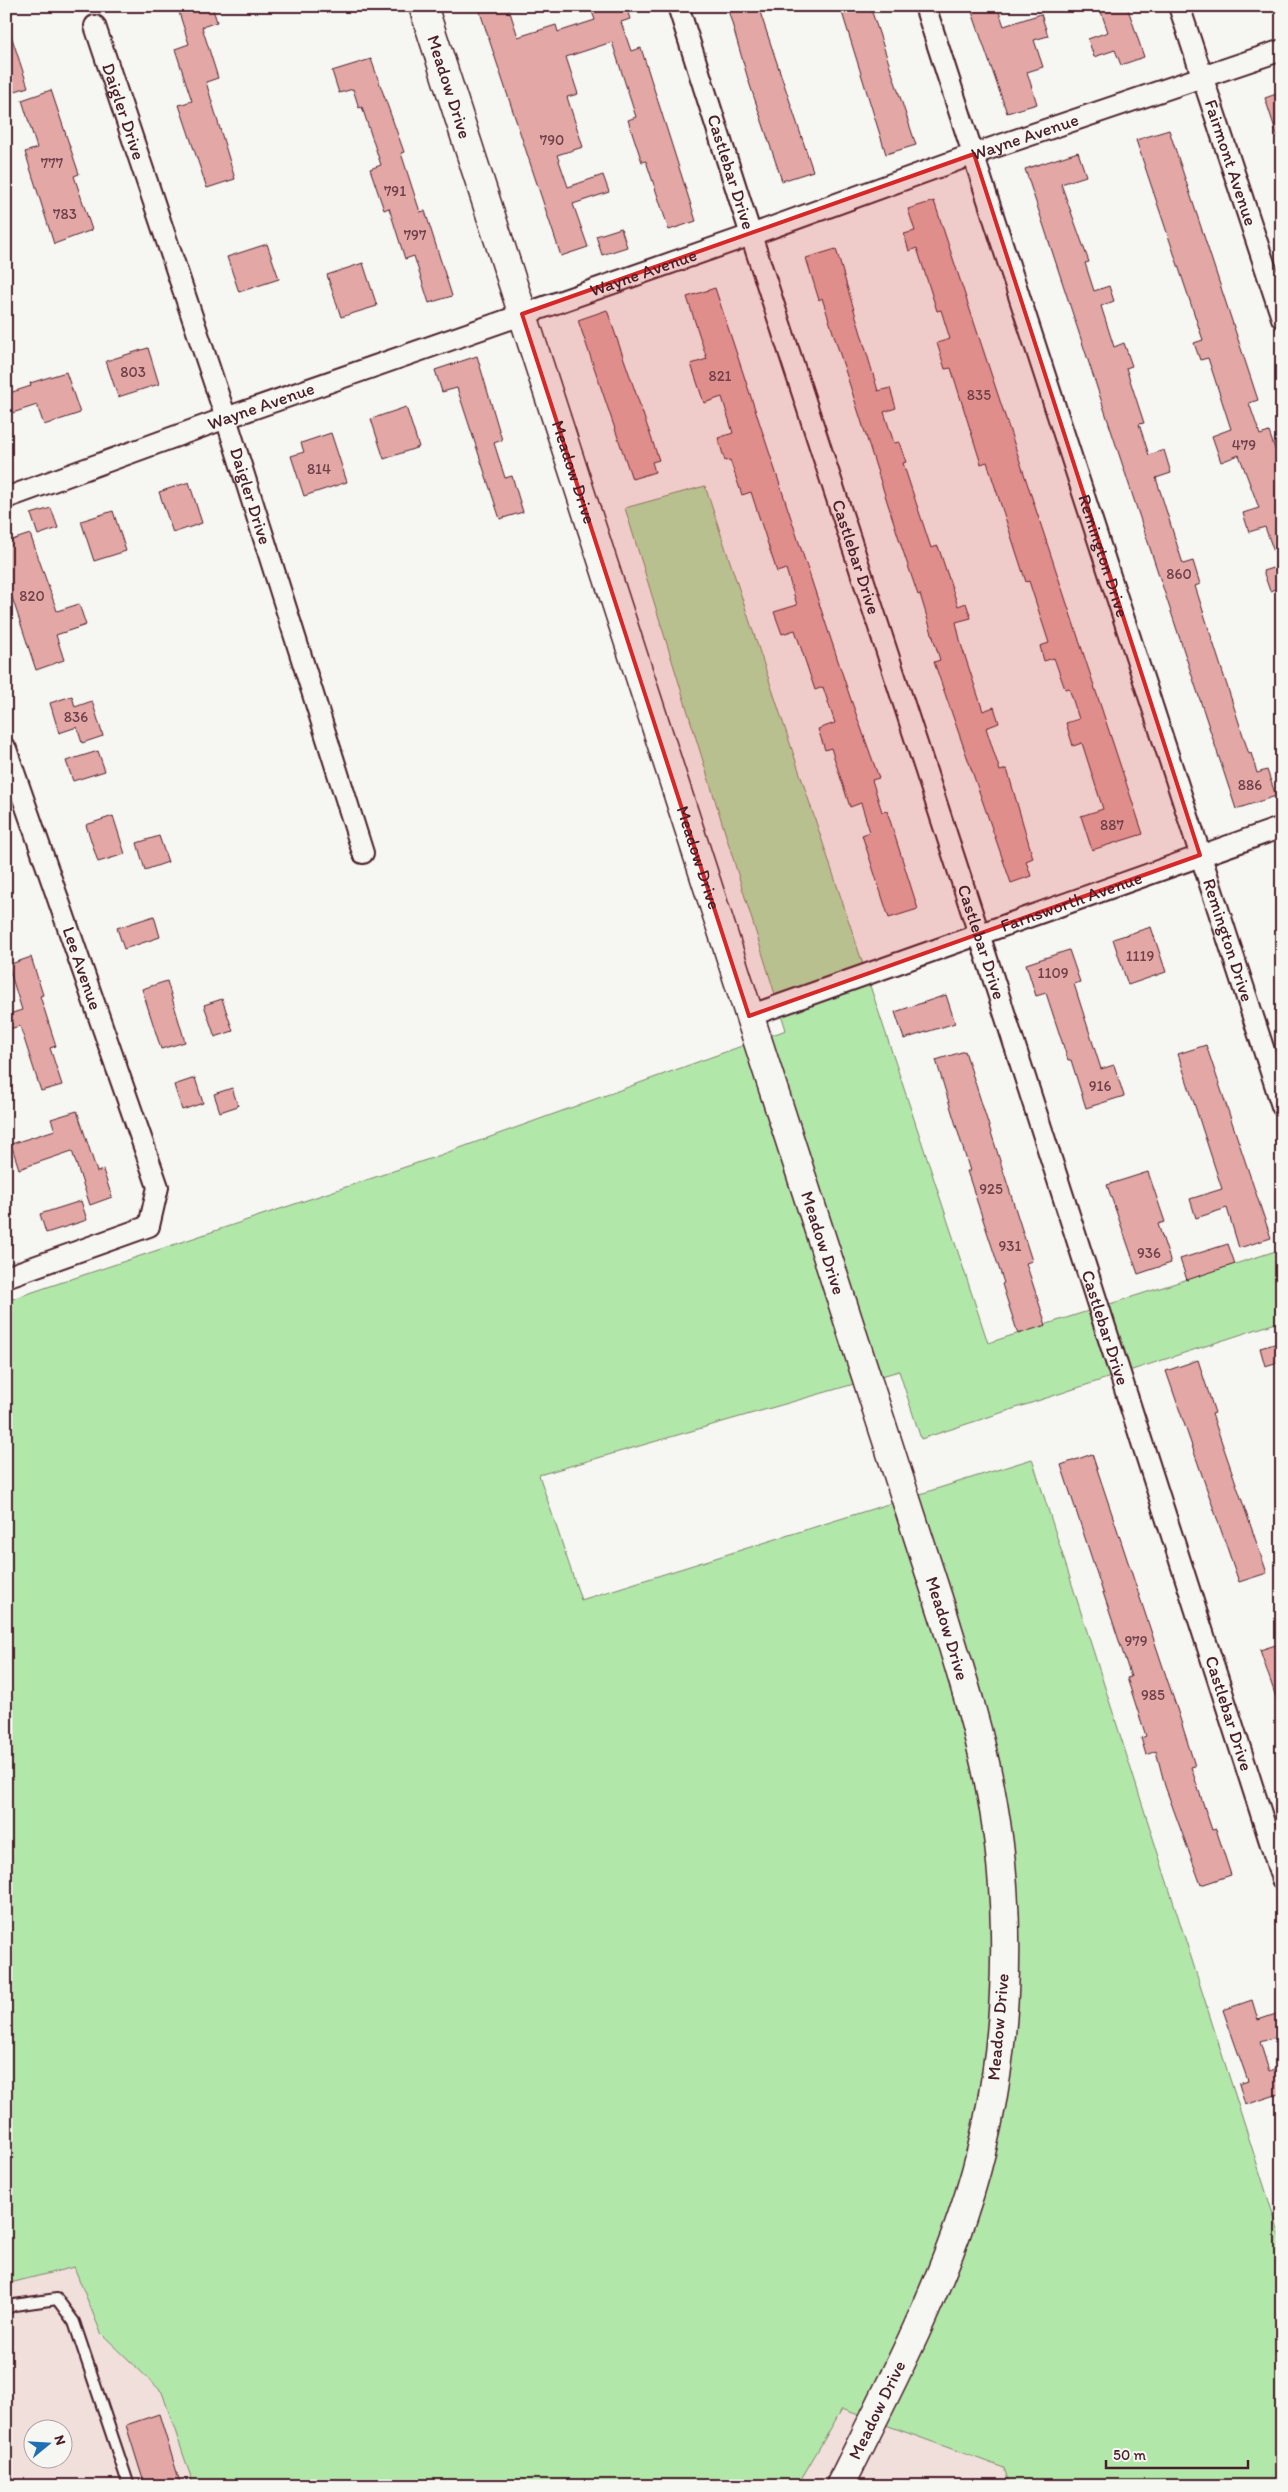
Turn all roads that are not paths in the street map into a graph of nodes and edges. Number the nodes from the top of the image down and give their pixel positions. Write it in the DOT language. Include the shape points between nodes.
graph roads {
  1 [pos="423,6"];
  2 [pos="678,6"];
  3 [pos="924,6"];
  4 [pos="1179,6"];
  5 [pos="96,26"];
  6 [pos="1282,50"];
  7 [pos="1202,77"];
  8 [pos="974,154"];
  9 [pos="751,235"];
  10 [pos="522,314"];
  11 [pos="1282,318"];
  12 [pos="226,418"];
  13 [pos="6,498"];
  14 [pos="6,748"];
  15 [pos="1282,827"];
  16 [pos="363,853"];
  17 [pos="1200,855"];
  18 [pos="979,934"];
  19 [pos="750,1016"];
  20 [pos="1282,1106"];
  21 [pos="6,1277"];
  22 [pos="1282,1879"];
  23 [pos="6,2309"];
  24 [pos="129,2486"];
  25 [pos="840,2486"];
  1 -- 10 [label="street, Meadow Drive"];
  2 -- 9 [label="street, Castlebar Drive"];
  3 -- 8 [label="street, Remington Drive"];
  4 -- 7 [label="street, Fairmont Avenue"];
  5 -- 12 [label="street, Daigler Drive"];
  6 -- 7 [label="street, Wayne Avenue"];
  7 -- 8 [label="street, Wayne Avenue"];
  7 -- 11 [label="street, Fairmont Avenue"];
  8 -- 9 [label="street, Wayne Avenue"];
  8 -- 17 [label="street, Remington Drive"];
  9 -- 10 [label="street, Wayne Avenue"];
  9 -- 18 [label="street, Castlebar Drive"];
  10 -- 12 [label="street, Wayne Avenue"];
  10 -- 19 [label="street, Meadow Drive"];
  12 -- 13 [label="street, Wayne Avenue"];
  12 -- 16 [label="street, Daigler Drive"];
  14 -- 21 [label="street, Lee Avenue" via="158,1188 149,1226"];
  15 -- 17 [label="street, Farnsworth Avenue"];
  17 -- 18 [label="street, Farnsworth Avenue"];
  17 -- 20 [label="street, Remington Drive"];
  18 -- 19 [label="street, Farnsworth Avenue"];
  18 -- 22 [label="street, Castlebar Drive"];
  19 -- 25 [label="street, Meadow Drive" via="973,1714 989,1783 1000,1859 1004,1976 997,2064 975,2171 959,2224 921,2322"];
  23 -- 24 [label="lane" via="57,2299 74,2322"];
}
